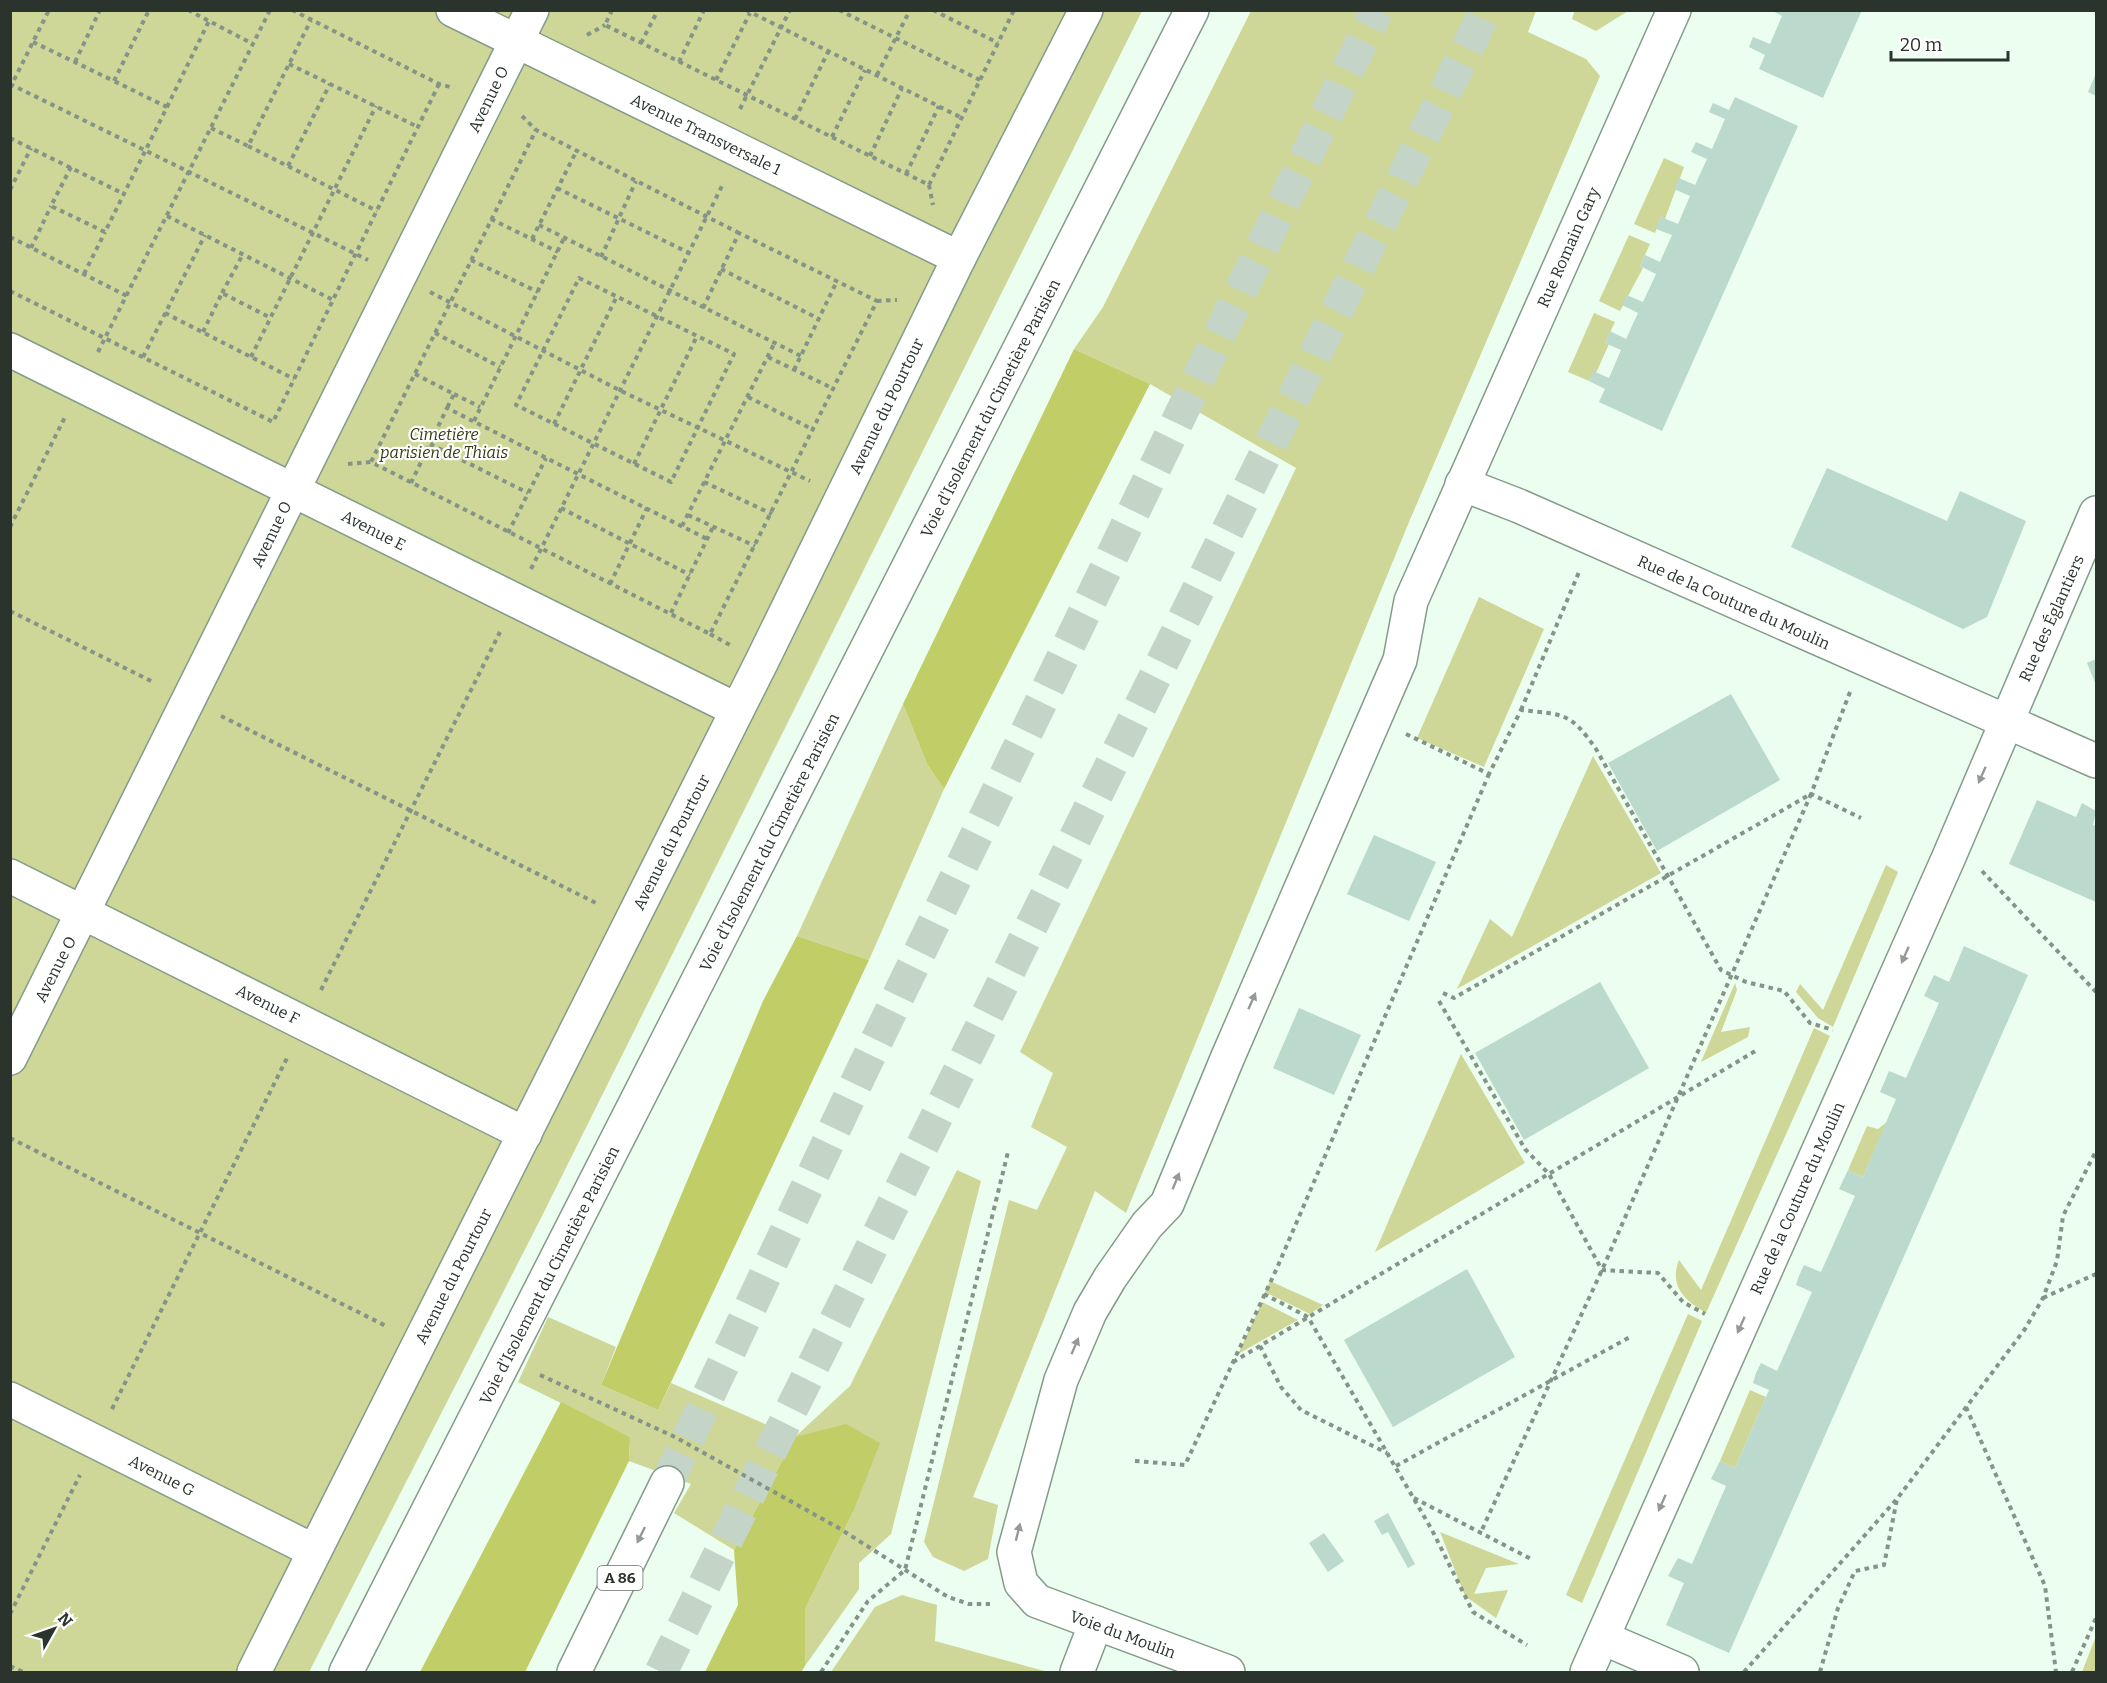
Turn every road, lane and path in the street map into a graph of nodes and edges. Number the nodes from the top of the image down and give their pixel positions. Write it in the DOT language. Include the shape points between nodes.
graph roads {
  1 [pos="49,10"];
  2 [pos="100,10"];
  3 [pos="148,10"];
  4 [pos="188,10"];
  5 [pos="270,10"];
  6 [pos="292,10"];
  7 [pos="453,10"];
  8 [pos="532,10"];
  9 [pos="612,10"];
  10 [pos="658,10"];
  11 [pos="704,10"];
  12 [pos="790,10"];
  13 [pos="839,10"];
  14 [pos="910,10"];
  15 [pos="933,10"];
  16 [pos="1014,10"];
  17 [pos="1086,10"];
  18 [pos="1192,10"];
  19 [pos="1674,10"];
  20 [pos="748,12"];
  21 [pos="311,20"];
  22 [pos="209,21"];
  23 [pos="781,28"];
  24 [pos="896,39"];
  25 [pos="517,41"];
  26 [pos="33,42"];
  27 [pos="641,43"];
  28 [pos="998,43"];
  29 [pos="253,44"];
  30 [pos="828,52"];
  31 [pos="75,62"];
  32 [pos="679,62"];
  33 [pos="289,64"];
  34 [pos="865,70"];
  35 [pos="877,75"];
  36 [pos="716,80"];
  37 [pos="980,80"];
  38 [pos="114,81"];
  39 [pos="330,84"];
  40 [pos="10,88"];
  41 [pos="902,88"];
  42 [pos="747,95"];
  43 [pos="376,106"];
  44 [pos="939,106"];
  45 [pos="167,107"];
  46 [pos="962,118"];
  47 [pos="795,119"];
  48 [pos="418,127"];
  49 [pos="211,128"];
  50 [pos="832,137"];
  51 [pos="10,138"];
  52 [pos="248,146"];
  53 [pos="732,147"];
  54 [pos="31,148"];
  55 [pos="576,152"];
  56 [pos="870,156"];
  57 [pos="288,166"];
  58 [pos="71,167"];
  59 [pos="906,174"];
  60 [pos="636,181"];
  61 [pos="557,188"];
  62 [pos="10,190"];
  63 [pos="334,190"];
  64 [pos="124,194"];
  65 [pos="51,206"];
  66 [pos="376,211"];
  67 [pos="167,216"];
  68 [pos="707,217"];
  69 [pos="491,219"];
  70 [pos="619,219"];
  71 [pos="539,225"];
  72 [pos="105,232"];
  73 [pos="739,233"];
  74 [pos="205,235"];
  75 [pos="10,237"];
  76 [pos="564,238"];
  77 [pos="532,239"];
  78 [pos="31,248"];
  79 [pos="558,252"];
  80 [pos="689,253"];
  81 [pos="243,254"];
  82 [pos="601,256"];
  83 [pos="959,258"];
  84 [pos="471,260"];
  85 [pos="721,269"];
  86 [pos="84,274"];
  87 [pos="290,278"];
  88 [pos="837,281"];
  89 [pos="10,291"];
  90 [pos="670,291"];
  91 [pos="538,292"];
  92 [pos="222,293"];
  93 [pos="127,296"];
  94 [pos="617,296"];
  95 [pos="333,300"];
  96 [pos="703,308"];
  97 [pos="165,313"];
  98 [pos="658,316"];
  99 [pos="271,318"];
  100 [pos="819,319"];
  101 [pos="203,332"];
  102 [pos="435,333"];
  103 [pos="697,336"];
  104 [pos="105,338"];
  105 [pos="775,342"];
  106 [pos="10,350"];
  107 [pos="801,356"];
  108 [pos="143,357"];
  109 [pos="251,357"];
  110 [pos="768,357"];
  111 [pos="500,367"];
  112 [pos="794,370"];
  113 [pos="415,374"];
  114 [pos="294,379"];
  115 [pos="82,385"];
  116 [pos="834,390"];
  117 [pos="454,394"];
  118 [pos="748,397"];
  119 [pos="480,407"];
  120 [pos="447,408"];
  121 [pos="474,421"];
  122 [pos="554,424"];
  123 [pos="814,430"];
  124 [pos="430,444"];
  125 [pos="594,444"];
  126 [pos="546,458"];
  127 [pos="634,464"];
  128 [pos="579,474"];
  129 [pos="704,482"];
  130 [pos="411,483"];
  131 [pos="1462,484"];
  132 [pos="293,490"];
  133 [pos="528,493"];
  134 [pos="561,508"];
  135 [pos="646,508"];
  136 [pos="2097,513"];
  137 [pos="772,514"];
  138 [pos="688,515"];
  139 [pos="682,526"];
  140 [pos="10,527"];
  141 [pos="713,527"];
  142 [pos="508,533"];
  143 [pos="707,539"];
  144 [pos="630,544"];
  145 [pos="755,546"];
  146 [pos="541,548"];
  147 [pos="1580,569"];
  148 [pos="690,575"];
  149 [pos="610,584"];
  150 [pos="515,601"];
  151 [pos="10,611"];
  152 [pos="671,613"];
  153 [pos="1850,691"];
  154 [pos="189,700"];
  155 [pos="737,710"];
  156 [pos="1521,710"];
  157 [pos="2006,722"];
  158 [pos="1398,730"];
  159 [pos="2097,761"];
  160 [pos="1489,774"];
  161 [pos="1811,794"];
  162 [pos="411,811"];
  163 [pos="1861,818"];
  164 [pos="1976,868"];
  165 [pos="10,876"];
  166 [pos="1667,876"];
  167 [pos="84,912"];
  168 [pos="632,920"];
  169 [pos="1731,975"];
  170 [pos="2097,992"];
  171 [pos="1443,993"];
  172 [pos="1439,1001"];
  173 [pos="305,1023"];
  174 [pos="1834,1030"];
  175 [pos="1757,1050"];
  176 [pos="10,1058"];
  177 [pos="1677,1098"];
  178 [pos="525,1134"];
  179 [pos="10,1138"];
  180 [pos="2097,1151"];
  181 [pos="1008,1152"];
  182 [pos="1549,1174"];
  183 [pos="201,1233"];
  184 [pos="1602,1270"];
  185 [pos="2097,1274"];
  186 [pos="1264,1294"];
  187 [pos="2043,1298"];
  188 [pos="1710,1316"];
  189 [pos="1308,1317"];
  190 [pos="1630,1337"];
  191 [pos="420,1343"];
  192 [pos="1260,1346"];
  193 [pos="506,1359"];
  194 [pos="1233,1362"];
  195 [pos="1550,1381"];
  196 [pos="10,1399"];
  197 [pos="1966,1407"];
  198 [pos="96,1442"];
  199 [pos="1388,1453"];
  200 [pos="1135,1461"];
  201 [pos="1396,1466"];
  202 [pos="667,1483"];
  203 [pos="1414,1498"];
  204 [pos="1897,1499"];
  205 [pos="1480,1534"];
  206 [pos="314,1551"];
  207 [pos="1531,1559"];
  208 [pos="905,1570"];
  209 [pos="1023,1589"];
  210 [pos="10,1614"];
  211 [pos="2097,1618"];
  212 [pos="1096,1623"];
  213 [pos="1603,1638"];
  214 [pos="1527,1645"];
  215 [pos="10,1666"];
  216 [pos="23,1672"];
  217 [pos="254,1672"];
  218 [pos="346,1672"];
  219 [pos="574,1672"];
  220 [pos="821,1672"];
  221 [pos="1077,1672"];
  222 [pos="1228,1672"];
  223 [pos="1587,1672"];
  224 [pos="1682,1672"];
  225 [pos="1744,1672"];
  226 [pos="1820,1672"];
  227 [pos="2056,1672"];
  228 [pos="2072,1672"];
  1 -- 26 [label="path"];
  2 -- 31 [label="path"];
  3 -- 38 [label="path"];
  4 -- 22 [label="path"];
  5 -- 29 [label="path"];
  6 -- 21 [label="path"];
  7 -- 25 [label="main road, Avenue Transversale 1"];
  8 -- 25 [label="main road, Avenue O"];
  9 -- 27 [label="path" via="605,25"];
  10 -- 27 [label="path"];
  11 -- 32 [label="path"];
  12 -- 23 [label="path"];
  13 -- 24 [label="path"];
  14 -- 24 [label="path"];
  15 -- 28 [label="path"];
  16 -- 28 [label="path"];
  17 -- 83 [label="main road, Avenue du Pourtour"];
  18 -- 193 [label="main road, Voie d'Isolement du Cimetière Parisien"];
  19 -- 131 [label="main road, Rue Romain Gary"];
  20 -- 23 [label="path"];
  20 -- 36 [label="path"];
  21 -- 33 [label="path"];
  21 -- 48 [label="path" via="439,84"];
  22 -- 29 [label="path"];
  22 -- 45 [label="path"];
  23 -- 30 [label="path"];
  23 -- 42 [label="path"];
  24 -- 35 [label="path"];
  24 -- 37 [label="path"];
  25 -- 53 [label="main road, Avenue Transversale 1"];
  25 -- 132 [label="main road, Avenue O"];
  26 -- 31 [label="path"];
  26 -- 40 [label="path"];
  27 -- 32 [label="path"];
  28 -- 37 [label="path"];
  29 -- 49 [label="path"];
  30 -- 34 [label="path"];
  30 -- 47 [label="path"];
  31 -- 38 [label="path"];
  32 -- 36 [label="path"];
  33 -- 39 [label="path"];
  33 -- 52 [label="path"];
  34 -- 35 [label="path"];
  34 -- 50 [label="path"];
  35 -- 41 [label="path"];
  36 -- 42 [label="path"];
  37 -- 46 [label="path"];
  38 -- 45 [label="path"];
  39 -- 43 [label="path"];
  39 -- 57 [label="path"];
  41 -- 44 [label="path"];
  41 -- 56 [label="path"];
  42 -- 47 [label="path"];
  42 -- 53 [label="path"];
  43 -- 48 [label="path"];
  43 -- 63 [label="path"];
  44 -- 46 [label="path"];
  44 -- 59 [label="path"];
  45 -- 64 [label="path"];
  46 -- 59 [label="path" via="929,185"];
  47 -- 50 [label="path"];
  48 -- 66 [label="path"];
  49 -- 52 [label="path"];
  49 -- 67 [label="path"];
  50 -- 56 [label="path"];
  51 -- 54 [label="path"];
  52 -- 57 [label="path"];
  53 -- 68 [label="path"];
  53 -- 83 [label="main road, Avenue Transversale 1"];
  54 -- 58 [label="path"];
  54 -- 62 [label="path"];
  55 -- 60 [label="path"];
  55 -- 61 [label="path"];
  55 -- 69 [label="path" via="536,130"];
  56 -- 59 [label="path"];
  57 -- 63 [label="path"];
  58 -- 64 [label="path"];
  58 -- 65 [label="path"];
  60 -- 68 [label="path"];
  60 -- 70 [label="path"];
  61 -- 70 [label="path"];
  61 -- 71 [label="path"];
  63 -- 66 [label="path"];
  63 -- 87 [label="path"];
  64 -- 72 [label="path"];
  65 -- 72 [label="path"];
  65 -- 78 [label="path"];
  66 -- 95 [label="path"];
  67 -- 74 [label="path"];
  67 -- 93 [label="path"];
  68 -- 73 [label="path"];
  68 -- 80 [label="path"];
  69 -- 77 [label="path"];
  69 -- 84 [label="path"];
  70 -- 80 [label="path"];
  70 -- 82 [label="path"];
  71 -- 76 [label="path"];
  71 -- 77 [label="path"];
  72 -- 86 [label="path"];
  73 -- 85 [label="path"];
  73 -- 88 [label="path"];
  74 -- 81 [label="path"];
  74 -- 97 [label="path"];
  75 -- 78 [label="path"];
  76 -- 79 [label="path"];
  76 -- 82 [label="path"];
  77 -- 79 [label="path"];
  78 -- 86 [label="path"];
  79 -- 91 [label="path"];
  80 -- 90 [label="path"];
  81 -- 87 [label="path"];
  81 -- 92 [label="path"];
  82 -- 90 [label="path"];
  83 -- 155 [label="main road, Avenue du Pourtour"];
  84 -- 91 [label="path"];
  84 -- 102 [label="path"];
  85 -- 96 [label="path"];
  85 -- 100 [label="path"];
  86 -- 93 [label="path"];
  87 -- 95 [label="path"];
  87 -- 99 [label="path"];
  88 -- 100 [label="path"];
  88 -- 116 [label="path" via="877,301"];
  89 -- 104 [label="path"];
  90 -- 96 [label="path"];
  90 -- 98 [label="path"];
  91 -- 111 [label="path"];
  92 -- 99 [label="path"];
  92 -- 101 [label="path"];
  93 -- 104 [label="path"];
  94 -- 98 [label="path"];
  94 -- 122 [label="path"];
  94 -- 122 [label="path" via="579,278 516,405"];
  95 -- 114 [label="path"];
  96 -- 105 [label="path"];
  97 -- 101 [label="path"];
  97 -- 108 [label="path"];
  98 -- 103 [label="path"];
  98 -- 125 [label="path"];
  99 -- 109 [label="path"];
  100 -- 107 [label="path"];
  101 -- 109 [label="path"];
  102 -- 111 [label="path"];
  102 -- 113 [label="path"];
  103 -- 127 [label="path"];
  103 -- 127 [label="path" via="734,354 694,436 671,482"];
  104 -- 108 [label="path"];
  104 -- 115 [label="path"];
  105 -- 107 [label="path"];
  105 -- 110 [label="path"];
  106 -- 115 [label="main road, Avenue E"];
  107 -- 112 [label="path"];
  108 -- 114 [label="path" via="273,422"];
  109 -- 114 [label="path"];
  110 -- 112 [label="path"];
  110 -- 118 [label="path"];
  111 -- 119 [label="path"];
  112 -- 116 [label="path"];
  113 -- 117 [label="path"];
  113 -- 130 [label="path" via="371,462"];
  115 -- 132 [label="main road, Avenue E"];
  115 -- 140 [label="path"];
  116 -- 123 [label="path"];
  117 -- 119 [label="path"];
  117 -- 120 [label="path"];
  118 -- 123 [label="path"];
  118 -- 129 [label="path"];
  119 -- 121 [label="path"];
  120 -- 121 [label="path"];
  120 -- 124 [label="path"];
  121 -- 126 [label="path"];
  122 -- 125 [label="path"];
  123 -- 137 [label="path"];
  124 -- 130 [label="path"];
  124 -- 133 [label="path"];
  125 -- 127 [label="path"];
  125 -- 128 [label="path"];
  126 -- 128 [label="path"];
  126 -- 133 [label="path"];
  128 -- 134 [label="path"];
  128 -- 135 [label="path"];
  129 -- 137 [label="path"];
  129 -- 138 [label="path"];
  130 -- 142 [label="path"];
  131 -- 157 [label="main road, Rue de la Couture du Moulin" via="1520,506"];
  209 -- 131 [label="main road, Rue Romain Gary, one-way" via="1016,1570 1015,1546 1061,1380 1090,1312 1110,1278 1147,1225 1167,1204 1400,660 1411,601"];
  132 -- 150 [label="main road, Avenue E"];
  132 -- 154 [label="main road, Avenue O"];
  133 -- 142 [label="path"];
  134 -- 144 [label="path"];
  134 -- 146 [label="path"];
  135 -- 139 [label="path"];
  135 -- 144 [label="path"];
  136 -- 157 [label="main road, Rue des Églantiers"];
  137 -- 145 [label="path"];
  138 -- 139 [label="path"];
  138 -- 141 [label="path"];
  139 -- 143 [label="path"];
  141 -- 143 [label="path"];
  141 -- 145 [label="path"];
  142 -- 146 [label="path"];
  143 -- 148 [label="path"];
  144 -- 148 [label="path"];
  144 -- 149 [label="path"];
  145 -- 152 [label="path" via="710,634"];
  146 -- 149 [label="path"];
  146 -- 150 [label="path"];
  147 -- 156 [label="path"];
  148 -- 152 [label="path"];
  149 -- 152 [label="path"];
  150 -- 155 [label="main road, Avenue E"];
  150 -- 162 [label="path"];
  151 -- 154 [label="path"];
  153 -- 161 [label="path"];
  154 -- 162 [label="path"];
  154 -- 167 [label="main road, Avenue O"];
  155 -- 168 [label="main road, Avenue du Pourtour"];
  156 -- 160 [label="path"];
  156 -- 166 [label="path" via="1565,715 1583,731"];
  157 -- 159 [label="main road, Rue de la Couture du Moulin"];
  157 -- 213 [label="main road, Rue de la Couture du Moulin, one-way"];
  158 -- 160 [label="path"];
  160 -- 186 [label="path"];
  161 -- 163 [label="path"];
  161 -- 166 [label="path"];
  161 -- 169 [label="path"];
  162 -- 168 [label="path"];
  162 -- 173 [label="path"];
  164 -- 170 [label="path" via="1984,871"];
  165 -- 167 [label="main road, Avenue F"];
  166 -- 169 [label="path" via="1721,970"];
  166 -- 171 [label="path" via="1454,998"];
  167 -- 173 [label="main road, Avenue F"];
  167 -- 176 [label="main road, Avenue O"];
  168 -- 178 [label="main road, Avenue du Pourtour"];
  169 -- 174 [label="path" via="1784,991 1810,1023"];
  169 -- 177 [label="path"];
  172 -- 182 [label="path" via="1525,1149"];
  173 -- 178 [label="main road, Avenue F"];
  173 -- 183 [label="path"];
  175 -- 177 [label="path"];
  177 -- 182 [label="path"];
  177 -- 184 [label="path"];
  178 -- 191 [label="main road, Avenue du Pourtour"];
  179 -- 183 [label="path"];
  180 -- 187 [label="path" via="2063,1216 2057,1261"];
  181 -- 208 [label="path"];
  182 -- 184 [label="path"];
  182 -- 189 [label="path"];
  183 -- 191 [label="path"];
  183 -- 198 [label="path"];
  184 -- 188 [label="path" via="1658,1273 1683,1302"];
  184 -- 195 [label="path"];
  185 -- 187 [label="path"];
  186 -- 189 [label="path"];
  186 -- 194 [label="path"];
  187 -- 197 [label="path" via="2025,1329"];
  189 -- 192 [label="path"];
  189 -- 199 [label="path"];
  190 -- 195 [label="path"];
  191 -- 206 [label="main road, Avenue du Pourtour"];
  192 -- 194 [label="path"];
  192 -- 199 [label="path" via="1281,1387 1301,1410"];
  193 -- 208 [label="path" via="675,1437 837,1527"];
  193 -- 218 [label="main road, Voie d'Isolement du Cimetière Parisien"];
  194 -- 200 [label="path" via="1185,1465"];
  195 -- 201 [label="path"];
  195 -- 205 [label="path"];
  196 -- 198 [label="main road, Avenue G"];
  197 -- 204 [label="path"];
  197 -- 227 [label="path" via="2045,1586"];
  198 -- 206 [label="main road, Avenue G"];
  198 -- 210 [label="path"];
  199 -- 201 [label="path"];
  201 -- 203 [label="path"];
  202 -- 219 [label="main road, A 86, one-way"];
  203 -- 205 [label="path"];
  203 -- 214 [label="path" via="1473,1612"];
  204 -- 225 [label="path"];
  204 -- 226 [label="path" via="1884,1565 1855,1571 1838,1608"];
  205 -- 207 [label="path"];
  206 -- 217 [label="main road, Avenue du Pourtour"];
  208 -- 209 [label="path" via="948,1597 969,1604 991,1604"];
  208 -- 220 [label="path" via="868,1601"];
  209 -- 212 [label="main road, Voie du Moulin" via="1044,1606"];
  211 -- 228 [label="path"];
  212 -- 221 [label="main road"];
  212 -- 222 [label="main road, Voie du Moulin"];
  213 -- 223 [label="main road, Rue de la Couture du Moulin"];
  213 -- 224 [label="main road"];
  215 -- 216 [label="path"];
}
